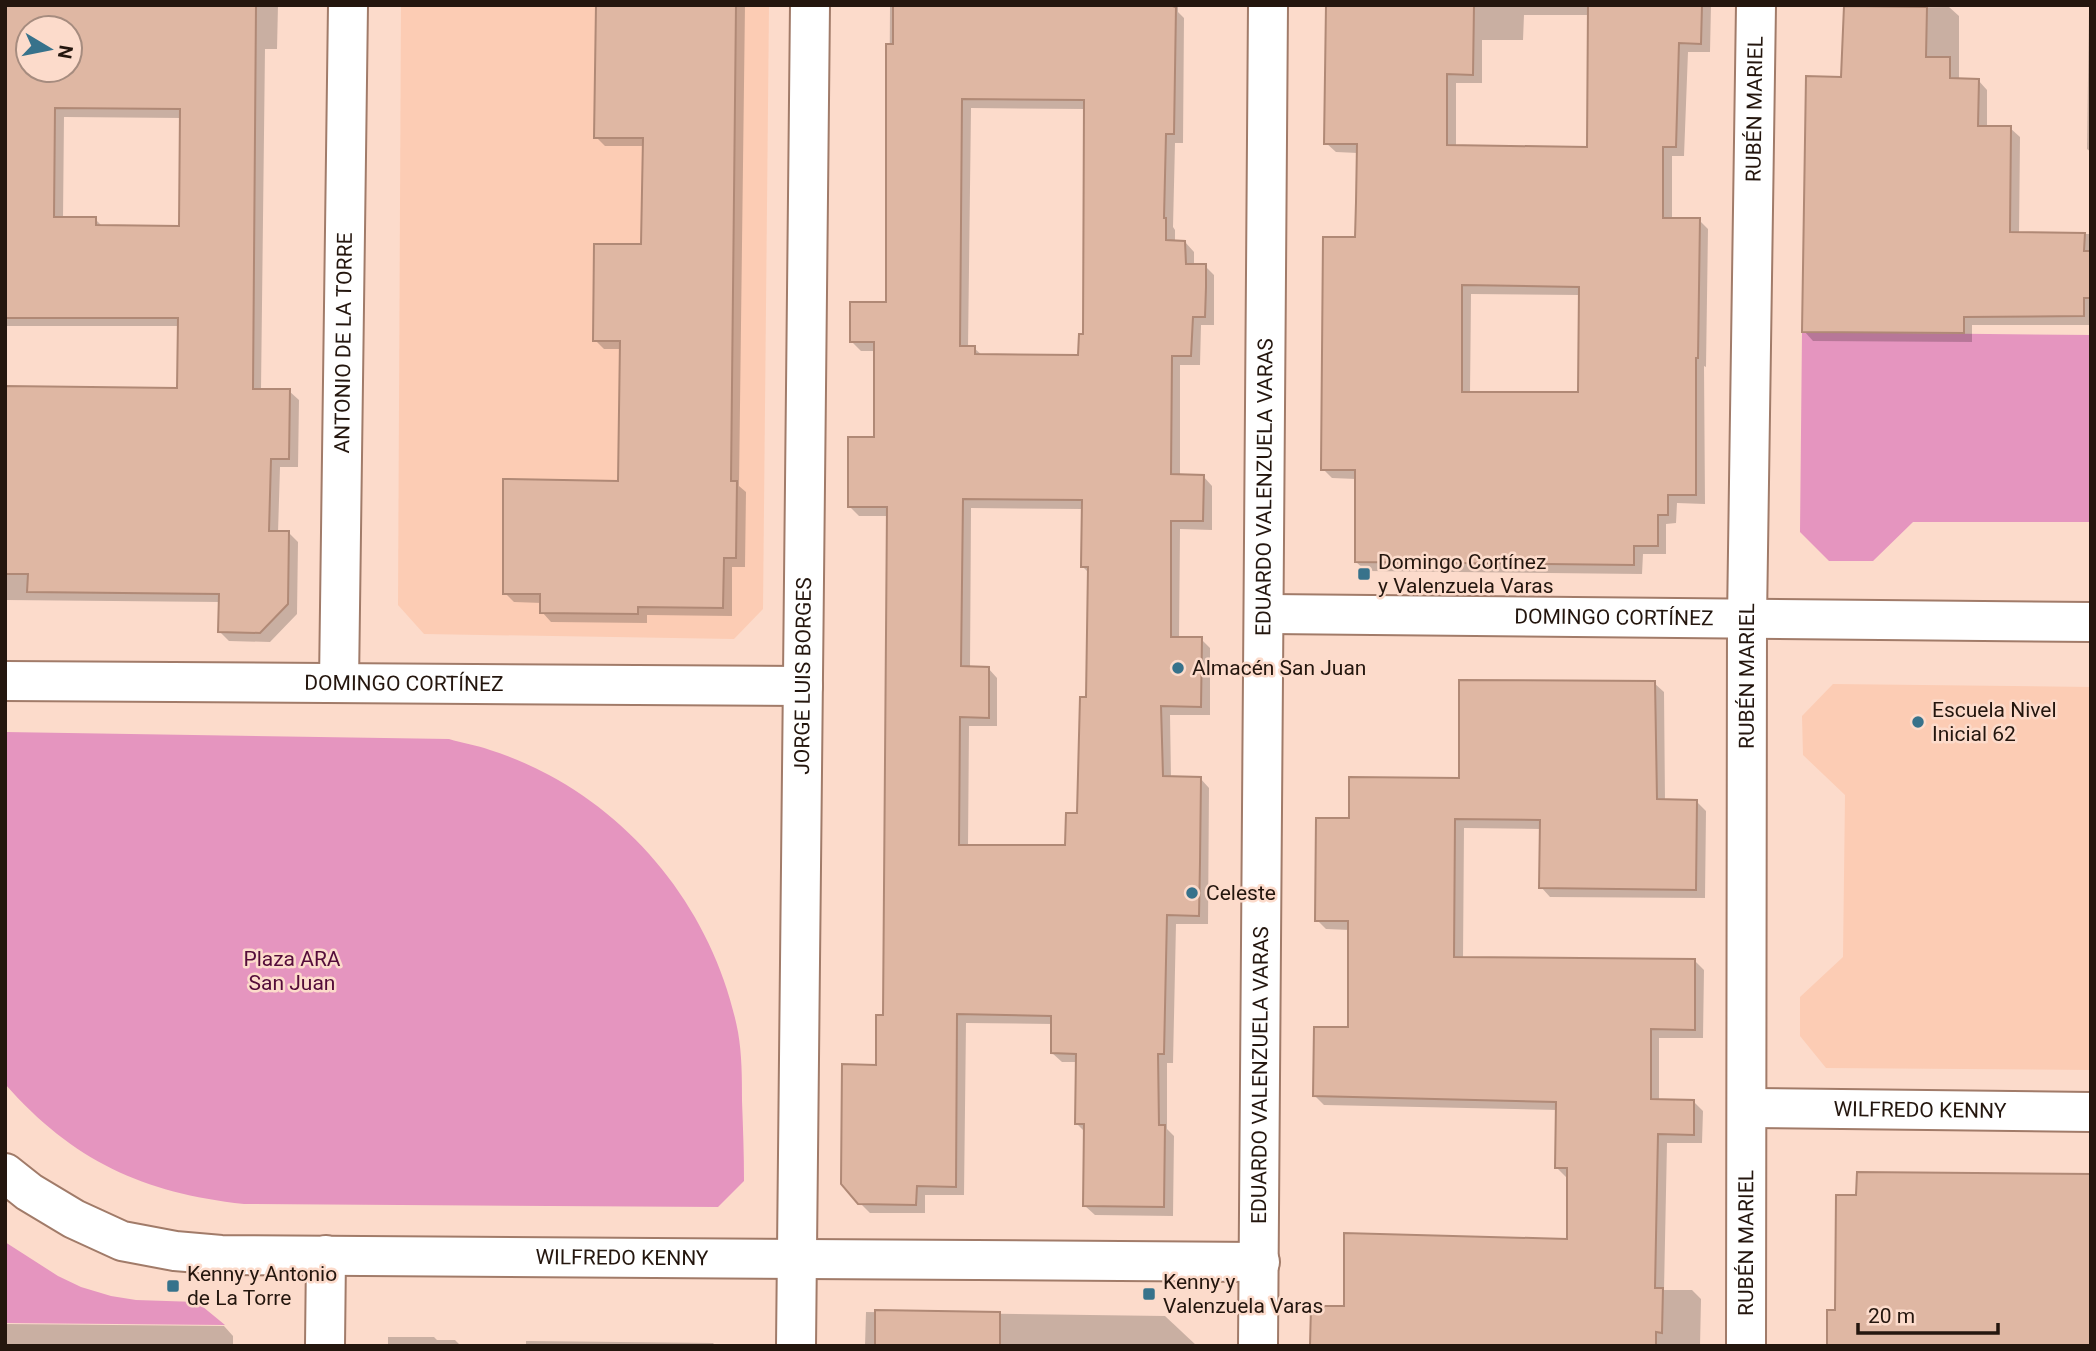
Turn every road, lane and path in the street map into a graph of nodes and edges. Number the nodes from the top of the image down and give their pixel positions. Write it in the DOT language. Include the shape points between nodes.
graph roads {
  1 [pos="348,5"];
  2 [pos="810,5"];
  3 [pos="1268,5"];
  4 [pos="1755,5"];
  5 [pos="1264,614"];
  6 [pos="1747,619"];
  7 [pos="2091,622"];
  8 [pos="5,681"];
  9 [pos="339,683"];
  10 [pos="803,686"];
  11 [pos="1748,1108"];
  12 [pos="2091,1112"];
  13 [pos="5,1173"];
  14 [pos="326,1255"];
  15 [pos="797,1259"];
  16 [pos="1260,1262"];
  17 [pos="325,1346"];
  18 [pos="796,1346"];
  19 [pos="1258,1346"];
  20 [pos="1746,1346"];
  1 -- 9 [label="street, ANTONIO DE LA TORRE"];
  2 -- 10 [label="street, JORGE LUIS BORGES"];
  3 -- 5 [label="street, EDUARDO VALENZUELA VARAS"];
  4 -- 6 [label="street, RUBÉN MARIEL"];
  5 -- 6 [label="street, DOMINGO CORTÍNEZ"];
  5 -- 16 [label="street, EDUARDO VALENZUELA VARAS"];
  6 -- 7 [label="street, DOMINGO CORTÍNEZ"];
  6 -- 11 [label="street, RUBÉN MARIEL"];
  8 -- 9 [label="street, DOMINGO CORTÍNEZ"];
  9 -- 10 [label="street, DOMINGO CORTÍNEZ"];
  10 -- 15 [label="street, JORGE LUIS BORGES"];
  11 -- 12 [label="street, WILFREDO KENNY"];
  11 -- 20 [label="street, RUBÉN MARIEL"];
  13 -- 14 [label="street, WILFREDO KENNY" via="74,1219 122,1241 221,1255"];
  14 -- 15 [label="street, WILFREDO KENNY"];
  14 -- 17 [label="street"];
  15 -- 16 [label="street, WILFREDO KENNY"];
  15 -- 18 [label="street, JORGE LUIS BORGES"];
  16 -- 19 [label="street, EDUARDO VALENZUELA VARAS"];
}
